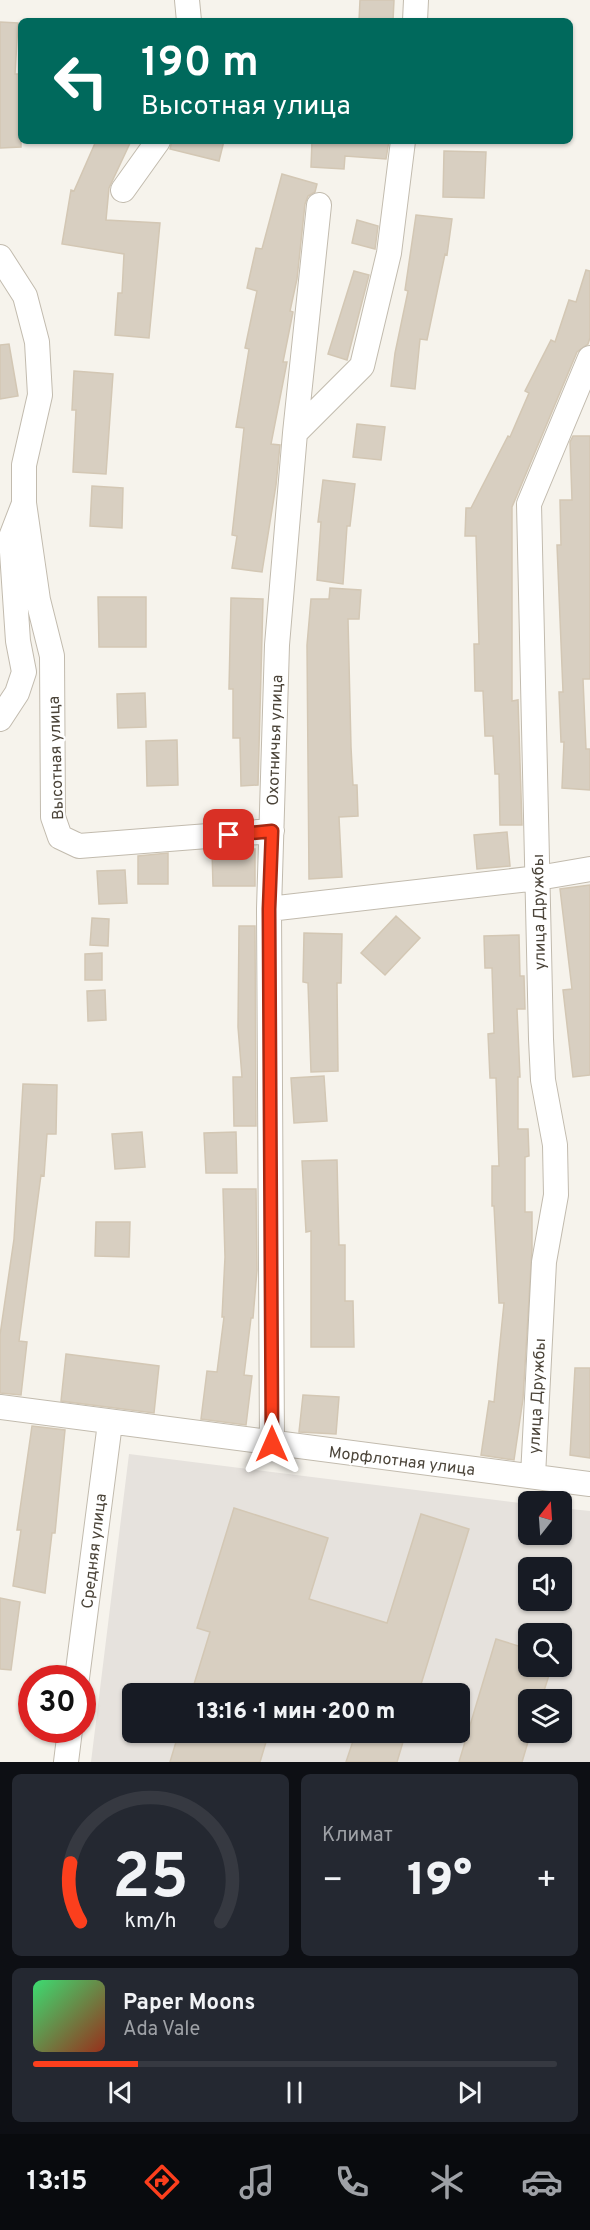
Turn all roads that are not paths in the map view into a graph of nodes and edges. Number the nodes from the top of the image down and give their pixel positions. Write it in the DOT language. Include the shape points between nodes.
graph roads {
  1 [pos="187,0"];
  2 [pos="416,0"];
  3 [pos="189,18"];
  4 [pos="415,18"];
  5 [pos="156,144"];
  6 [pos="403,144"];
  7 [pos="123,190"];
  8 [pos="319,205"];
  9 [pos="0,257"];
  10 [pos="590,358"];
  11 [pos="295,432"];
  12 [pos="24,503"];
  13 [pos="0,719"];
  14 [pos="272,831"];
  15 [pos="590,869"];
  16 [pos="538,878"];
  17 [pos="269,909"];
  18 [pos="0,1407"];
  19 [pos="110,1423"];
  20 [pos="272,1444"];
  21 [pos="533,1476"];
  22 [pos="590,1484"];
  23 [pos="79,1665"];
  24 [pos="68,1743"];
  25 [pos="66,1762"];
  1 -- 3 [label="street"];
  2 -- 4 [label="street"];
  5 -- 7 [label="street"];
  6 -- 11 [label="street" via="389,253 362,366"];
  8 -- 11 [label="street, Охотничья улица"];
  9 -- 12 [label="street, Высотная улица" via="25,296 37,342 40,395 24,465"];
  10 -- 16 [label="street, улица Дружбы" via="529,504"];
  11 -- 14 [label="street, Охотничья улица" via="277,645"];
  12 -- 13 [label="street, Высотная улица" via="11,537 18,641 24,672 17,693"];
  12 -- 14 [label="street, Высотная улица" via="38,600 52,656 53,817 60,837 79,846"];
  14 -- 17 [label="street, Охотничья улица"];
  15 -- 16 [label="street"];
  16 -- 17 [label="street"];
  16 -- 21 [label="street, улица Дружбы" via="543,1080 555,1145 556,1195 543,1273"];
  17 -- 20 [label="street, Охотничья улица"];
  18 -- 19 [label="street, Морфлотная улица"];
  19 -- 20 [label="street, Морфлотная улица"];
  19 -- 23 [label="street, Средняя улица"];
  20 -- 21 [label="street, Морфлотная улица"];
  21 -- 22 [label="street, Морфлотная улица"];
  24 -- 25 [label="street"];
}
